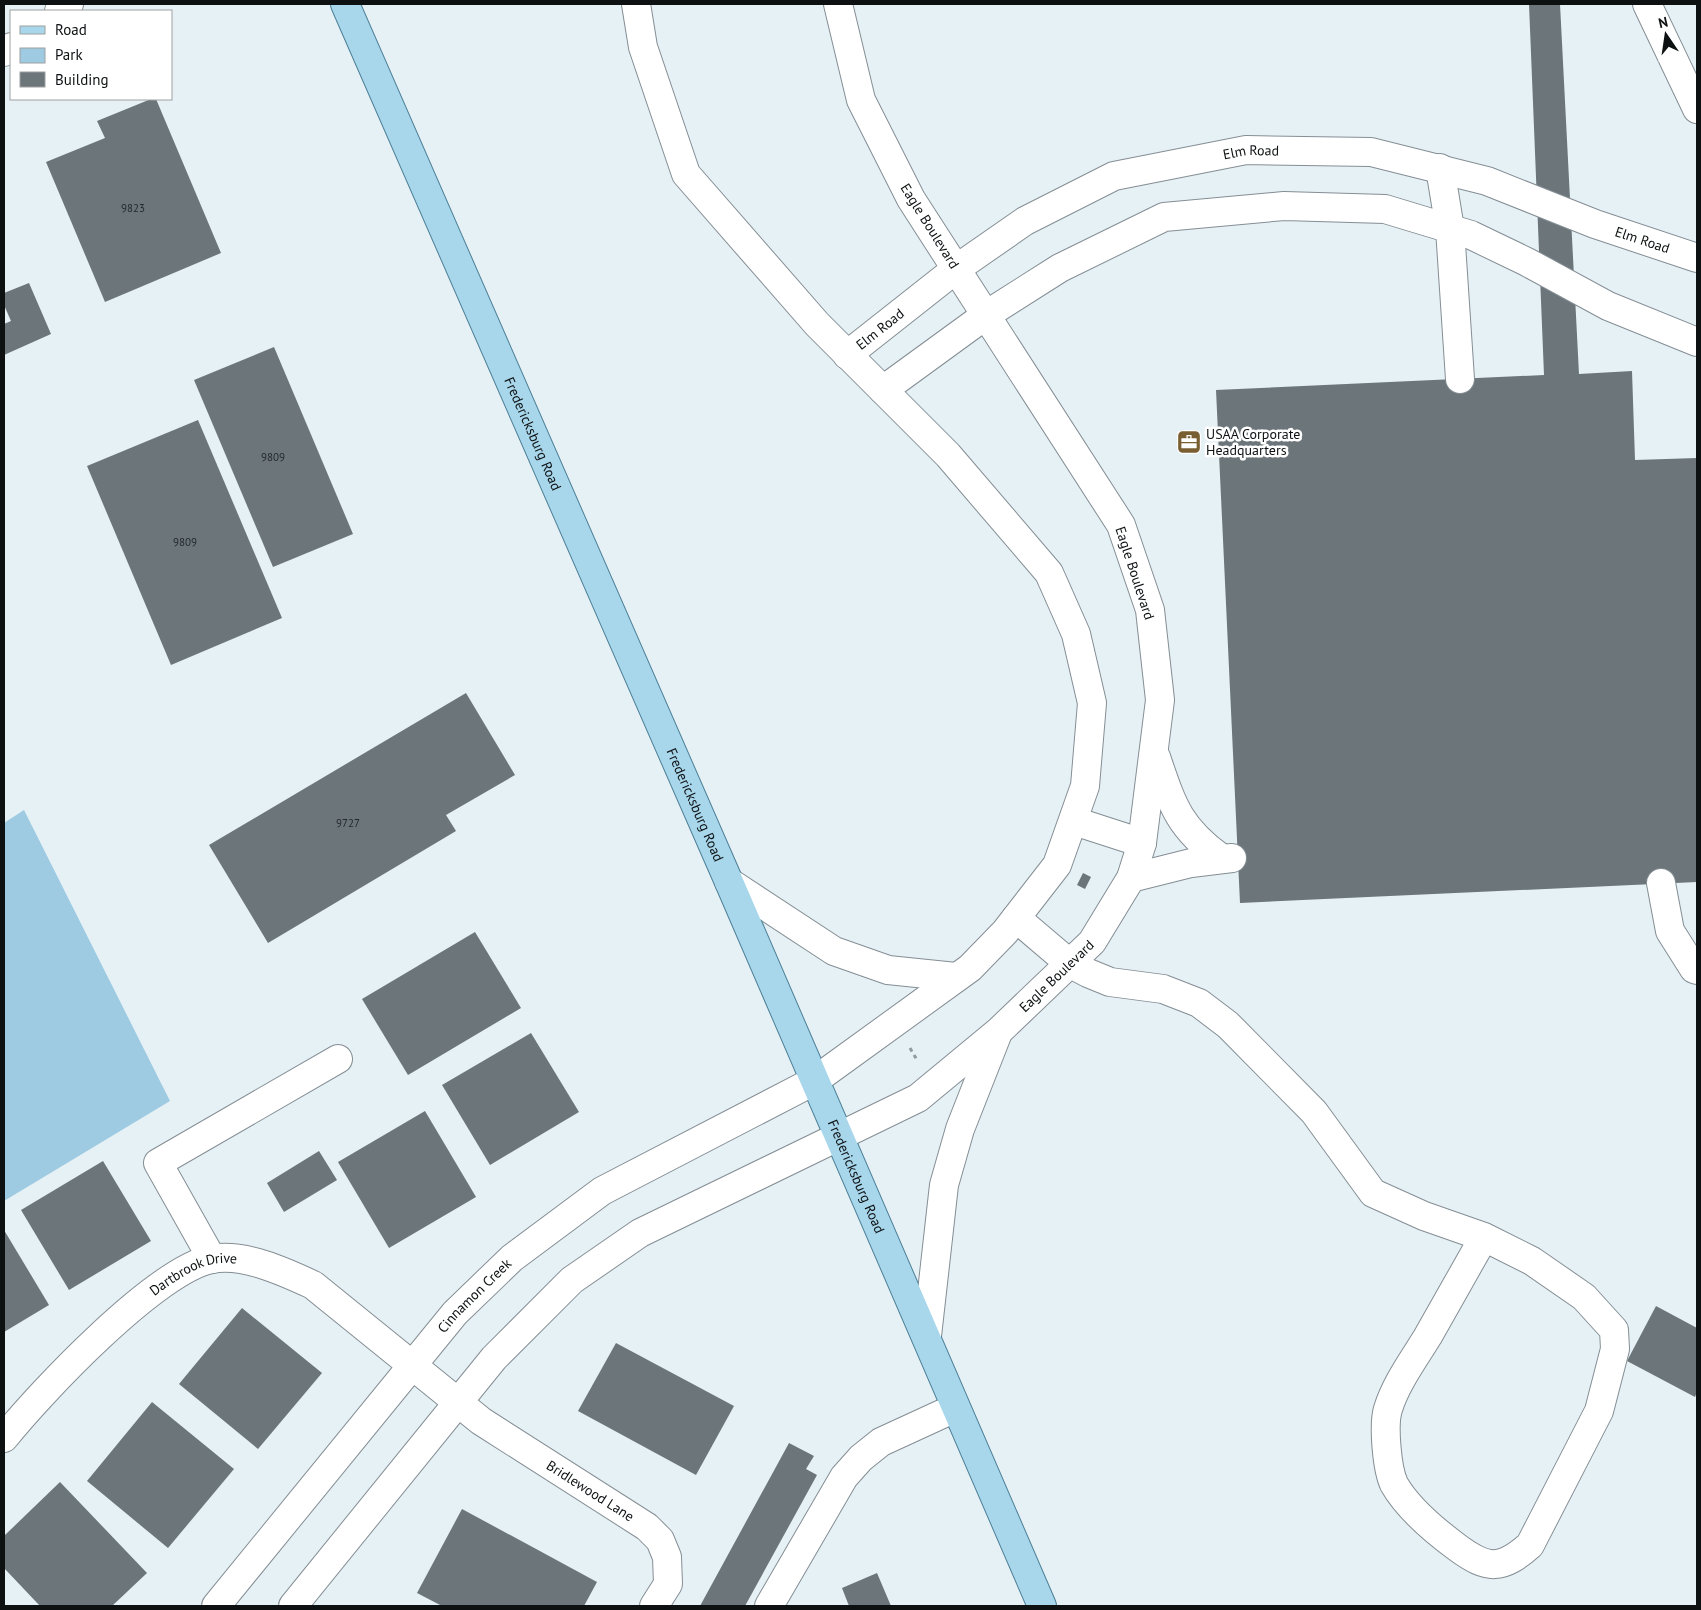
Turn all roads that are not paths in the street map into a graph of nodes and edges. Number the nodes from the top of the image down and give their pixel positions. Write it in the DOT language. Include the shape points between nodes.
graph roads {
  1 [pos="345,4"];
  2 [pos="636,4"];
  3 [pos="838,4"];
  4 [pos="1647,4"];
  5 [pos="1697,109"];
  6 [pos="1440,168"];
  7 [pos="1450,229"];
  8 [pos="1697,258"];
  9 [pos="956,269"];
  10 [pos="986,314"];
  11 [pos="1697,342"];
  12 [pos="847,355"];
  13 [pos="1460,380"];
  14 [pos="884,390"];
  15 [pos="1154,750"];
  16 [pos="1074,821"];
  17 [pos="1142,844"];
  18 [pos="1131,878"];
  19 [pos="729,882"];
  20 [pos="1661,884"];
  21 [pos="1016,918"];
  22 [pos="1069,963"];
  23 [pos="1697,970"];
  24 [pos="956,977"];
  25 [pos="999,1031"];
  26 [pos="338,1059"];
  27 [pos="814,1081"];
  28 [pos="839,1135"];
  29 [pos="1484,1237"];
  30 [pos="212,1259"];
  31 [pos="927,1336"];
  32 [pos="412,1364"];
  33 [pos="458,1403"];
  34 [pos="956,1408"];
  35 [pos="4,1438"];
  36 [pos="216,1606"];
  37 [pos="293,1606"];
  38 [pos="654,1606"];
  39 [pos="769,1606"];
  40 [pos="1042,1606"];
  1 -- 19 [label="main road, Fredericksburg Road"];
  2 -- 12 [label="street" via="643,47 686,174"];
  3 -- 9 [label="street, Eagle Boulevard" via="862,100 911,199"];
  4 -- 5 [label="street"];
  6 -- 7 [label="street"];
  6 -- 8 [label="street, Elm Road" via="1487,180 1595,224"];
  6 -- 9 [label="street, Elm Road" via="1372,152 1246,150 1114,176 1025,221"];
  7 -- 10 [label="street" via="1385,209 1284,206 1164,217 1060,268"];
  7 -- 11 [label="street" via="1471,235 1527,262 1608,306"];
  7 -- 13 [label="street"];
  9 -- 10 [label="street, Eagle Boulevard"];
  9 -- 12 [label="street, Elm Road"];
  10 -- 14 [label="street"];
  10 -- 15 [label="street, Eagle Boulevard" via="1121,525 1150,610 1160,700"];
  12 -- 14 [label="street"];
  14 -- 16 [label="street" via="948,455 1049,573 1076,634 1092,703 1085,786"];
  15 -- 17 [label="street, Eagle Boulevard"];
  15 -- 18 [label="street" via="1178,816 1188,830 1229,858 1167,868"];
  16 -- 17 [label="street"];
  16 -- 21 [label="street" via="1057,865"];
  17 -- 18 [label="street, Eagle Boulevard"];
  18 -- 22 [label="street, Eagle Boulevard" via="1092,942"];
  19 -- 24 [label="street" via="834,950 888,970"];
  19 -- 27 [label="main road, Fredericksburg Road"];
  20 -- 23 [label="street" via="1670,931"];
  21 -- 22 [label="street"];
  21 -- 24 [label="street" via="970,968"];
  22 -- 25 [label="street, Eagle Boulevard"];
  22 -- 29 [label="street" via="1110,982 1163,989 1199,1003 1228,1025 1314,1112 1373,1193 1424,1216"];
  24 -- 27 [label="street"];
  25 -- 28 [label="street, Eagle Boulevard" via="918,1098"];
  25 -- 31 [label="street" via="960,1129 944,1186"];
  26 -- 30 [label="street" via="158,1163"];
  27 -- 28 [label="main road, Fredericksburg Road"];
  27 -- 32 [label="street, Cinnamon Creek" via="602,1191 512,1258 454,1313"];
  28 -- 31 [label="main road, Fredericksburg Road"];
  28 -- 33 [label="street" via="640,1233 572,1280 494,1358"];
  29 -- 29 [label="street" via="1532,1261 1584,1298 1614,1330 1615,1349 1599,1411 1530,1545 1516,1557 1497,1566 1482,1564 1458,1548 1406,1502 1393,1482 1387,1452 1387,1411 1399,1384"];
  30 -- 32 [label="street, Dartbrook Drive" via="245,1260 313,1285"];
  30 -- 35 [label="street, Dartbrook Drive" via="187,1268 155,1289 82,1352"];
  31 -- 34 [label="main road, Fredericksburg Road"];
  32 -- 33 [label="street, Dartbrook Drive"];
  32 -- 36 [label="street, Cinnamon Creek"];
  33 -- 37 [label="street"];
  33 -- 38 [label="street, Bridlewood Lane" via="546,1464 647,1527 660,1540 667,1557 668,1584"];
  34 -- 39 [label="street" via="881,1442 861,1458 844,1477"];
  34 -- 40 [label="main road, Fredericksburg Road"];
}
